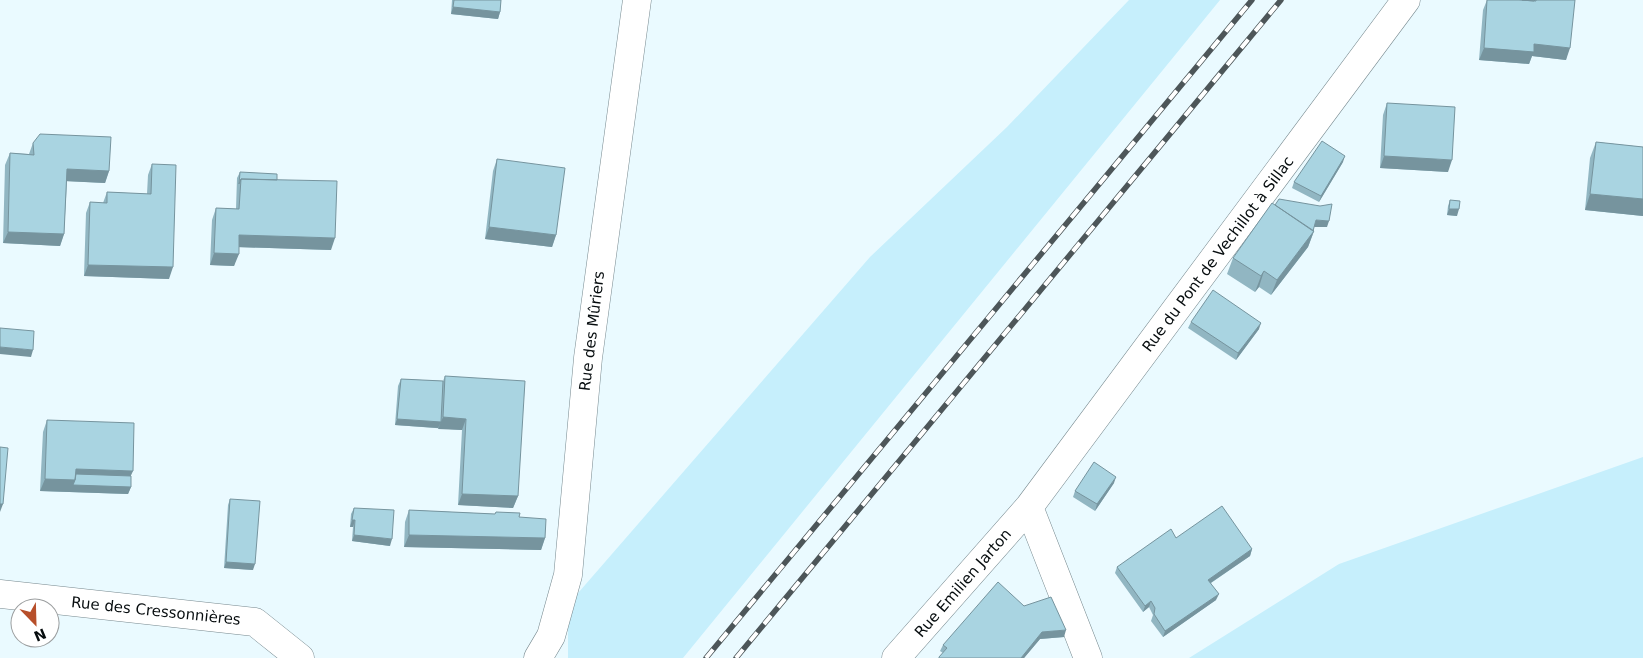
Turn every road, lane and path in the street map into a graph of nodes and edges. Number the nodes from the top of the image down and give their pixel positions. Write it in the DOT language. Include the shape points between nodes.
graph roads {
  1 [pos="637,0"];
  2 [pos="1406,0"];
  3 [pos="1029,507"];
  4 [pos="0,594"];
  5 [pos="300,658"];
  6 [pos="538,658"];
  7 [pos="896,658"];
  8 [pos="1088,658"];
  1 -- 6 [label="street, Rue des Mûriers" via="588,358 568,575 551,636"];
  2 -- 3 [label="street, Rue du Pont de Vechillot à Sillac"];
  3 -- 7 [label="street, Rue Emilien Jarton"];
  3 -- 8 [label="street"];
  4 -- 5 [label="street, Rue des Cressonnières" via="255,622"];
}
